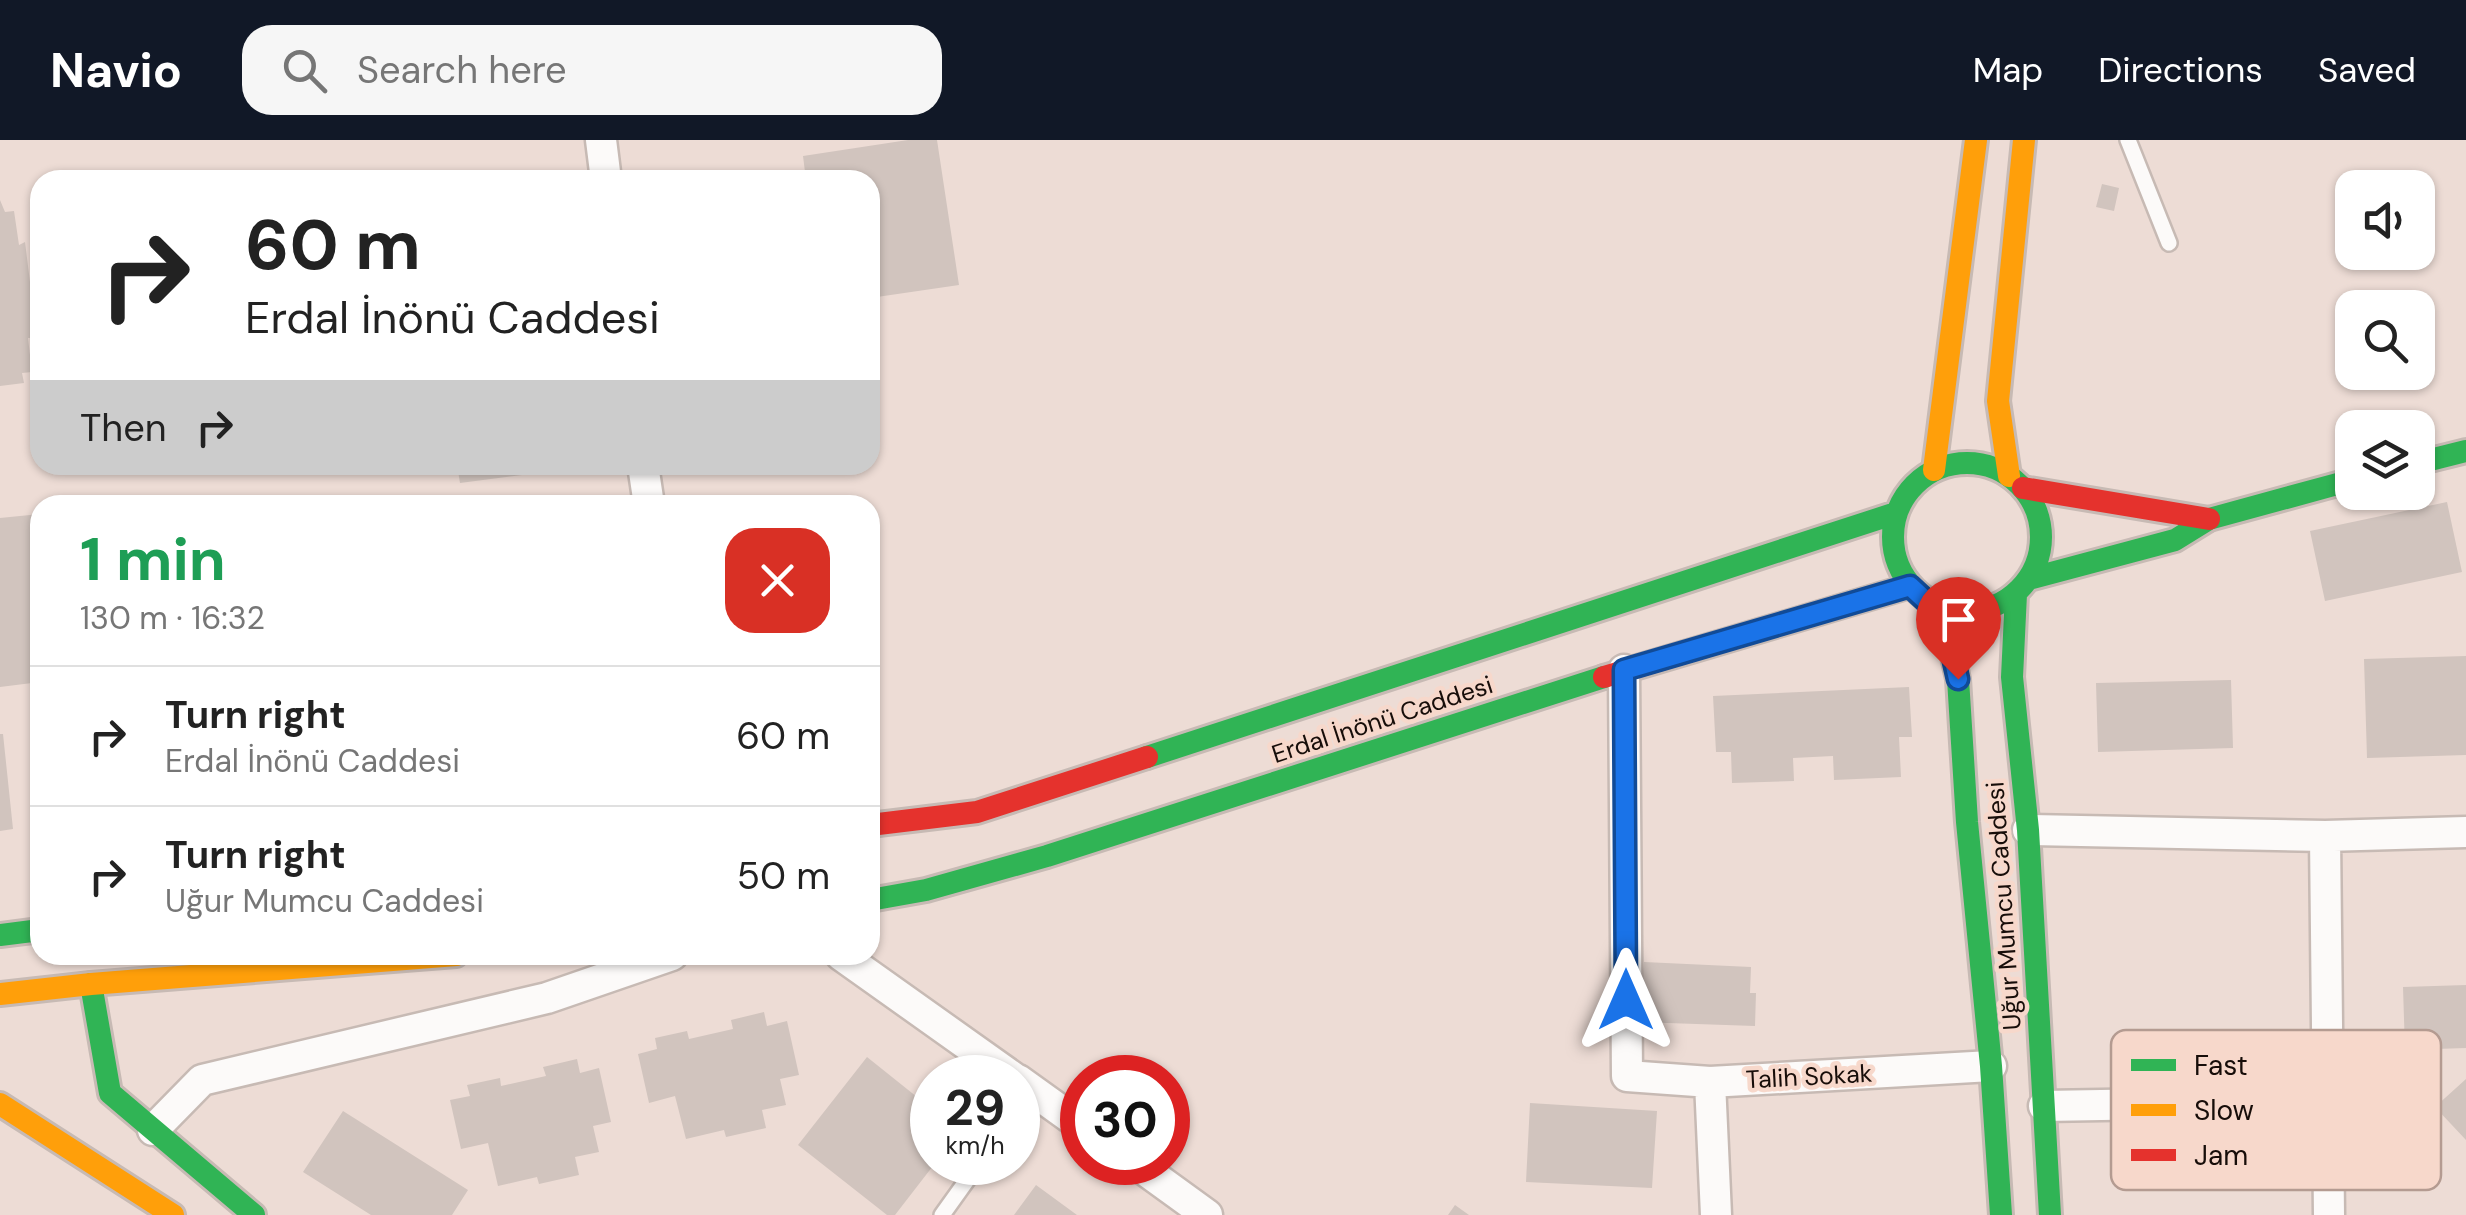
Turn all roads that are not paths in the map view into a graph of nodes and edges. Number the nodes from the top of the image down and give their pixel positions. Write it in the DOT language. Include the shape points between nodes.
graph roads {
  1 [pos="601,140"];
  2 [pos="1976,140"];
  3 [pos="2024,140"];
  4 [pos="2128,140"];
  5 [pos="605,170"];
  6 [pos="2169,243"];
  7 [pos="2466,451"];
  8 [pos="2435,459"];
  9 [pos="1934,470"];
  10 [pos="2016,482"];
  11 [pos="2335,485"];
  12 [pos="1896,513"];
  13 [pos="2210,518"];
  14 [pos="1910,586"];
  15 [pos="2022,586"];
  16 [pos="1942,608"];
  17 [pos="1624,670"];
  18 [pos="880,825"];
  19 [pos="2028,830"];
  20 [pos="2466,832"];
  21 [pos="2325,836"];
  22 [pos="880,898"];
  23 [pos="30,931"];
  24 [pos="0,935"];
  25 [pos="330,965"];
  26 [pos="643,965"];
  27 [pos="854,965"];
  28 [pos="91,984"];
  29 [pos="0,994"];
  30 [pos="2327,1030"];
  31 [pos="974,1055"];
  32 [pos="1990,1066"];
  33 [pos="1710,1082"];
  34 [pos="0,1104"];
  35 [pos="2111,1105"];
  36 [pos="2044,1106"];
  37 [pos="153,1130"];
  38 [pos="964,1185"];
  39 [pos="1166,1185"];
  40 [pos="2329,1190"];
  41 [pos="172,1215"];
  42 [pos="254,1215"];
  43 [pos="942,1215"];
  44 [pos="1208,1215"];
  45 [pos="1716,1215"];
  46 [pos="2001,1215"];
  47 [pos="2050,1215"];
  48 [pos="2329,1215"];
  1 -- 5 [label="street"];
  2 -- 9 [label="main road"];
  3 -- 10 [label="main road" via="1998,401"];
  4 -- 6 [label="lane"];
  7 -- 8 [label="main road"];
  9 -- 10 [label="main road" via="1972,463"];
  9 -- 12 [label="main road" via="1904,496"];
  10 -- 13 [label="main road"];
  10 -- 15 [label="main road" via="2040,523 2038,561"];
  11 -- 13 [label="main road"];
  12 -- 14 [label="main road" via="1893,552"];
  12 -- 18 [label="main road, Erdal İnönü Caddesi" via="977,812"];
  13 -- 15 [label="main road" via="2175,540"];
  14 -- 16 [label="main road"];
  14 -- 17 [label="main road, Erdal İnönü Caddesi"];
  15 -- 16 [label="main road" via="1981,611"];
  15 -- 19 [label="main road, Uğur Mumcu Caddesi" via="2012,678"];
  16 -- 32 [label="main road, Uğur Mumcu Caddesi" via="1958,679"];
  17 -- 22 [label="main road, Erdal İnönü Caddesi" via="1047,856"];
  17 -- 33 [label="street, Talih Sokak" via="1627,1076"];
  19 -- 21 [label="street"];
  19 -- 36 [label="main road, Uğur Mumcu Caddesi"];
  20 -- 21 [label="street"];
  21 -- 30 [label="street"];
  23 -- 24 [label="main road"];
  25 -- 28 [label="main road"];
  26 -- 37 [label="street" via="546,998 202,1080"];
  27 -- 31 [label="street"];
  28 -- 29 [label="main road"];
  28 -- 37 [label="main road" via="110,1093"];
  32 -- 33 [label="street, Talih Sokak"];
  32 -- 46 [label="main road, Uğur Mumcu Caddesi"];
  33 -- 45 [label="street"];
  34 -- 41 [label="main road"];
  35 -- 36 [label="street"];
  36 -- 47 [label="main road, Uğur Mumcu Caddesi"];
  37 -- 42 [label="main road"];
  38 -- 43 [label="lane"];
  39 -- 44 [label="street"];
  40 -- 48 [label="street"];
}
